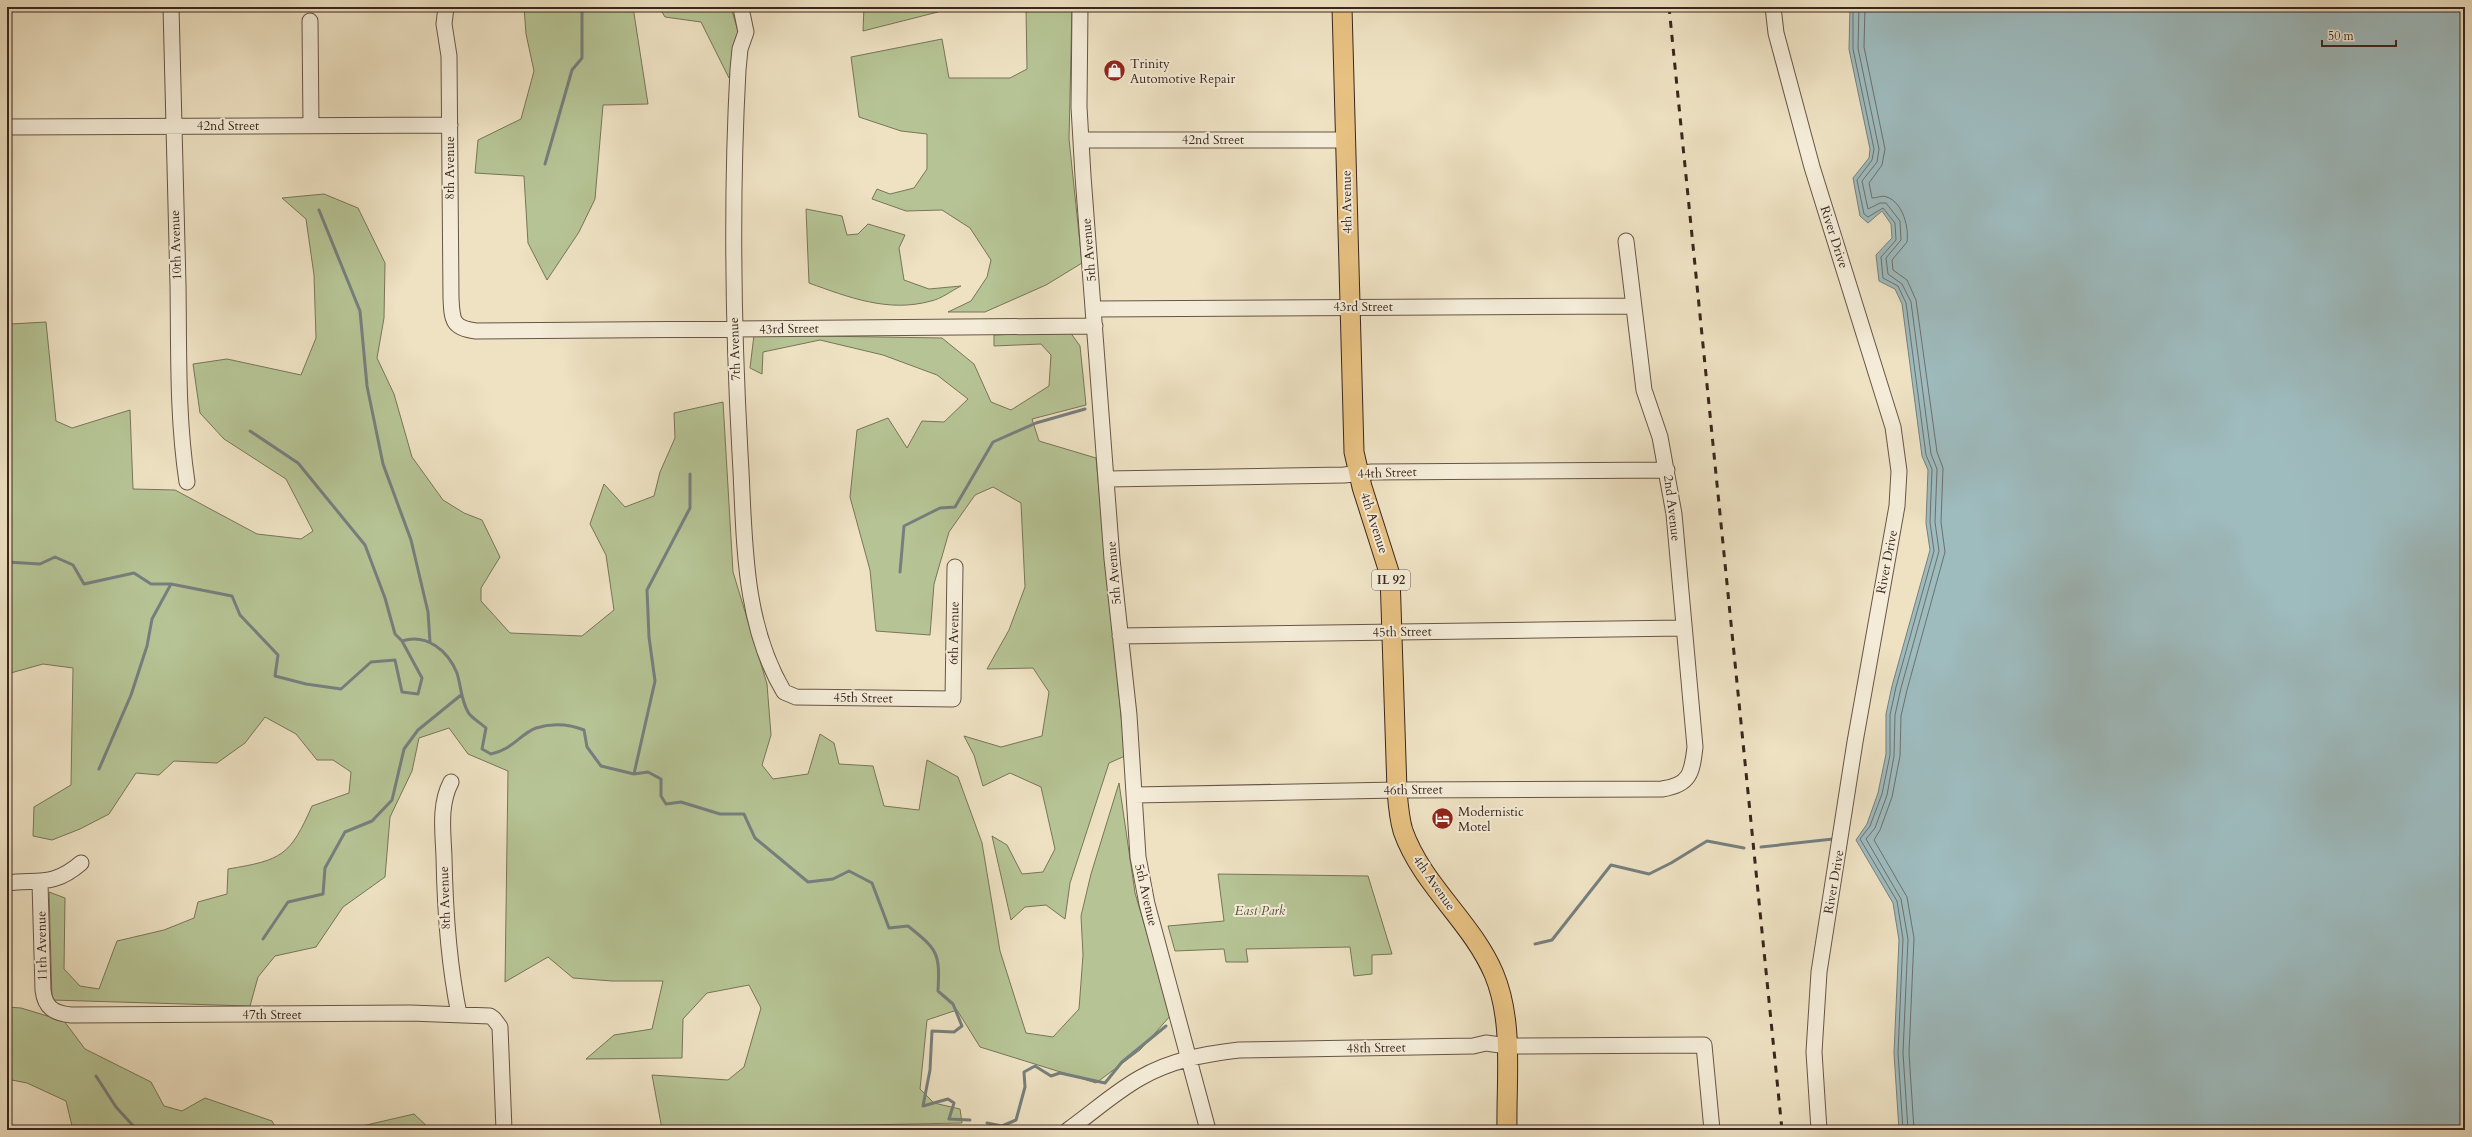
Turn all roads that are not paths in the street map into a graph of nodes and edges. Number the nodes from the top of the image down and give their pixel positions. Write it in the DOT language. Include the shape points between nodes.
graph roads {
  1 [pos="170,7"];
  2 [pos="446,7"];
  3 [pos="1080,7"];
  4 [pos="1342,7"];
  5 [pos="1773,7"];
  6 [pos="741,8"];
  7 [pos="310,21"];
  8 [pos="450,125"];
  9 [pos="311,126"];
  10 [pos="7,127"];
  11 [pos="173,127"];
  12 [pos="1081,140"];
  13 [pos="1346,140"];
  14 [pos="1626,241"];
  15 [pos="1633,306"];
  16 [pos="1350,307"];
  17 [pos="1094,309"];
  18 [pos="1095,326"];
  19 [pos="460,327"];
  20 [pos="733,329"];
  21 [pos="1667,470"];
  22 [pos="1359,474"];
  23 [pos="1107,479"];
  24 [pos="187,482"];
  25 [pos="955,567"];
  26 [pos="1683,628"];
  27 [pos="1393,632"];
  28 [pos="1120,636"];
  29 [pos="780,685"];
  30 [pos="953,699"];
  31 [pos="1688,777"];
  32 [pos="451,782"];
  33 [pos="1397,790"];
  34 [pos="1134,795"];
  35 [pos="81,863"];
  36 [pos="40,882"];
  37 [pos="7,883"];
  38 [pos="49,1008"];
  39 [pos="459,1014"];
  40 [pos="1507,1046"];
  41 [pos="1190,1058"];
  42 [pos="504,1130"];
  43 [pos="1068,1130"];
  44 [pos="1208,1130"];
  45 [pos="1507,1130"];
  46 [pos="1712,1130"];
  47 [pos="1820,1130"];
  1 -- 11 [label="street, 10th Avenue"];
  2 -- 8 [label="street, 8th Avenue" via="444,24 449,56"];
  3 -- 12 [label="street, 5th Avenue"];
  4 -- 13 [label="main road, 4th Avenue / IL 92"];
  5 -- 47 [label="street, River Drive" via="1776,33 1806,147 1893,427 1899,471 1897,506 1855,742 1819,972 1814,1052"];
  6 -- 20 [label="street, 7th Avenue" via="746,32 740,50 736,104 732,251"];
  7 -- 9 [label="street"];
  8 -- 9 [label="street, 42nd Street"];
  8 -- 19 [label="street, 8th Avenue" via="451,298 455,323"];
  9 -- 11 [label="street, 42nd Street"];
  10 -- 11 [label="street, 42nd Street"];
  11 -- 24 [label="street, 10th Avenue" via="178,287 177,358 182,450"];
  12 -- 13 [label="street, 42nd Street"];
  12 -- 17 [label="street, 5th Avenue"];
  13 -- 16 [label="main road, 4th Avenue / IL 92"];
  14 -- 15 [label="street, 2nd Avenue"];
  15 -- 16 [label="street, 43rd Street"];
  15 -- 21 [label="street, 2nd Avenue" via="1644,390 1660,437"];
  16 -- 17 [label="street, 43rd Street"];
  16 -- 22 [label="main road, 4th Avenue / IL 92" via="1354,452"];
  17 -- 18 [label="street, 5th Avenue"];
  18 -- 20 [label="street, 43rd Street"];
  18 -- 23 [label="street, 5th Avenue"];
  19 -- 20 [label="street, 43rd Street" via="476,331"];
  20 -- 29 [label="street, 7th Avenue" via="750,600"];
  21 -- 22 [label="street, 44th Street"];
  21 -- 26 [label="street, 2nd Avenue" via="1674,514"];
  22 -- 23 [label="street, 44th Street"];
  22 -- 27 [label="main road, 4th Avenue / IL 92" via="1390,575"];
  23 -- 28 [label="street, 5th Avenue"];
  25 -- 30 [label="street, 6th Avenue"];
  26 -- 27 [label="street, 45th Street"];
  26 -- 31 [label="street, 2nd Avenue" via="1695,747"];
  27 -- 28 [label="street, 45th Street"];
  27 -- 33 [label="main road, 4th Avenue / IL 92"];
  28 -- 34 [label="street, 5th Avenue"];
  29 -- 30 [label="street, 45th Street" via="788,696 796,697"];
  31 -- 33 [label="street, 46th Street" via="1676,787 1662,789"];
  32 -- 39 [label="street, 8th Avenue" via="443,803 445,924 451,976"];
  33 -- 34 [label="street, 46th Street"];
  33 -- 40 [label="main road, 4th Avenue / IL 92" via="1403,830 1415,859 1478,945 1494,975 1502,1001"];
  34 -- 41 [label="street, 5th Avenue" via="1142,880"];
  35 -- 36 [label="street" via="56,879"];
  36 -- 37 [label="street"];
  36 -- 38 [label="street, 11th Avenue" via="43,990"];
  38 -- 39 [label="street, 47th Street" via="60,1014 71,1015"];
  39 -- 42 [label="street, 47th Street" via="490,1016 500,1027"];
  40 -- 41 [label="street, 48th Street" via="1486,1043 1473,1046 1240,1050"];
  40 -- 45 [label="main road, 4th Avenue / IL 92"];
  40 -- 46 [label="street, 48th Street" via="1704,1045"];
  41 -- 43 [label="street, 48th Street" via="1139,1078"];
  41 -- 44 [label="street, 5th Avenue"];
}
